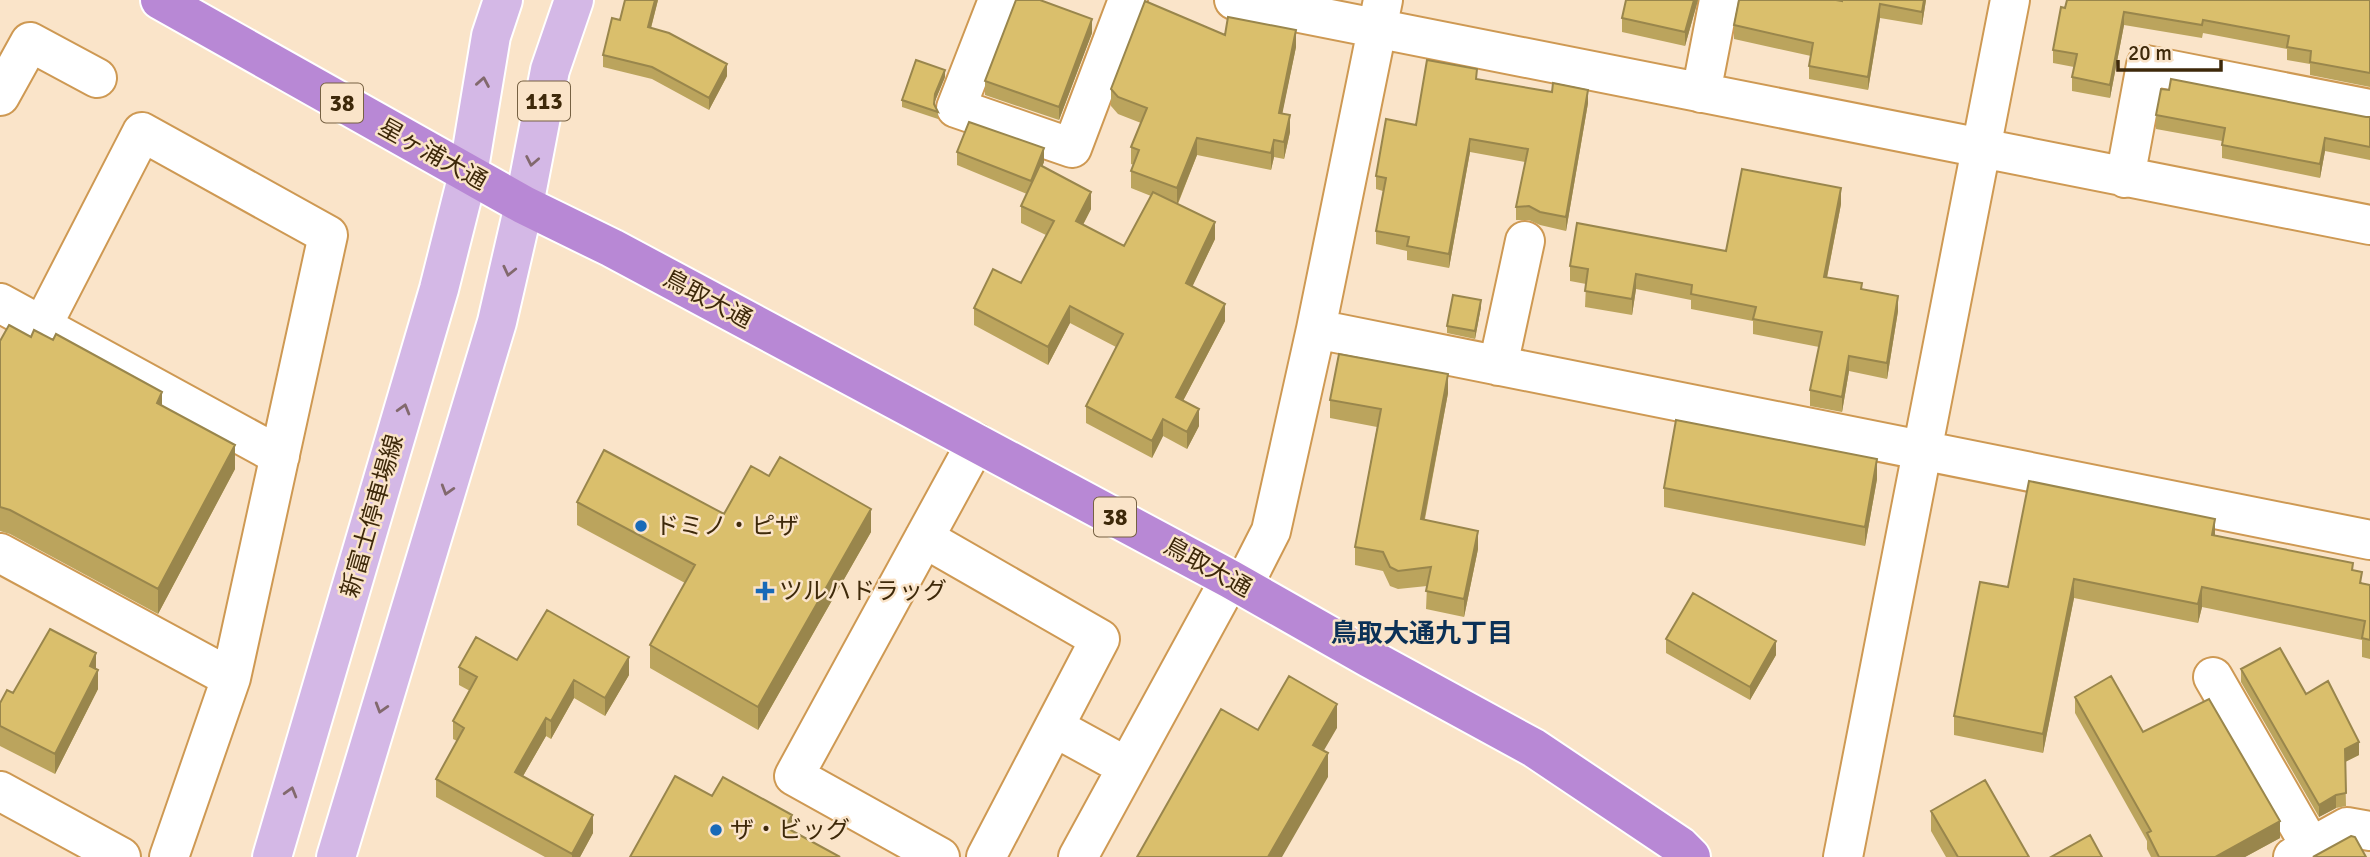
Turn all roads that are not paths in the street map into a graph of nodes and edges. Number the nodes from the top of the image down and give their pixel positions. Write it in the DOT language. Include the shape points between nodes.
graph roads {
  1 [pos="160,0"];
  2 [pos="503,0"];
  3 [pos="574,0"];
  4 [pos="998,0"];
  5 [pos="1128,0"];
  6 [pos="1234,0"];
  7 [pos="1719,0"];
  8 [pos="2010,0"];
  9 [pos="1380,14"];
  10 [pos="15,34"];
  11 [pos="97,78"];
  12 [pos="1701,93"];
  13 [pos="0,96"];
  14 [pos="2370,109"];
  15 [pos="1980,148"];
  16 [pos="468,174"];
  17 [pos="2125,178"];
  18 [pos="524,205"];
  19 [pos="2370,225"];
  20 [pos="1525,241"];
  21 [pos="0,303"];
  22 [pos="42,326"];
  23 [pos="1316,329"];
  24 [pos="1498,366"];
  25 [pos="976,443"];
  26 [pos="1923,452"];
  27 [pos="280,456"];
  28 [pos="924,538"];
  29 [pos="2370,540"];
  30 [pos="0,553"];
  31 [pos="1237,582"];
  32 [pos="2213,677"];
  33 [pos="232,678"];
  34 [pos="1054,727"];
  35 [pos="1127,767"];
  36 [pos="0,791"];
  37 [pos="2370,829"];
  38 [pos="2302,852"];
  39 [pos="121,857"];
  40 [pos="169,857"];
  41 [pos="272,857"];
  42 [pos="336,857"];
  43 [pos="940,857"];
  44 [pos="986,857"];
  45 [pos="1078,857"];
  46 [pos="1691,857"];
  47 [pos="1843,857"];
  1 -- 16 [label="highway, 星ヶ浦大通 / 38"];
  16 -- 2 [label="main road, 113, one-way" via="491,36"];
  3 -- 18 [label="main road, 113, one-way" via="550,70"];
  4 -- 5 [label="street" via="956,108 1072,148"];
  6 -- 9 [label="street"];
  7 -- 12 [label="street"];
  8 -- 15 [label="street"];
  9 -- 12 [label="street"];
  9 -- 23 [label="street"];
  10 -- 11 [label="street"];
  10 -- 13 [label="street"];
  12 -- 15 [label="street"];
  14 -- 17 [label="street" via="2146,65"];
  15 -- 17 [label="street"];
  15 -- 26 [label="street"];
  16 -- 18 [label="highway, 星ヶ浦大通 / 38"];
  41 -- 16 [label="main road, 新富士停車場線, one-way" via="439,289"];
  17 -- 19 [label="street"];
  18 -- 25 [label="highway, 鳥取大通 / 38"];
  18 -- 42 [label="main road, one-way" via="497,322"];
  20 -- 24 [label="street"];
  21 -- 22 [label="street"];
  22 -- 27 [label="street"];
  22 -- 27 [label="street" via="142,132 328,235"];
  23 -- 24 [label="street"];
  23 -- 31 [label="street" via="1271,531"];
  24 -- 26 [label="street"];
  25 -- 28 [label="street"];
  25 -- 31 [label="highway, 鳥取大通 / 38"];
  26 -- 29 [label="street"];
  26 -- 47 [label="street"];
  27 -- 33 [label="street"];
  28 -- 34 [label="street" via="1100,639"];
  28 -- 43 [label="street" via="793,776"];
  30 -- 33 [label="street"];
  31 -- 35 [label="street"];
  31 -- 46 [label="highway, 鳥取大通 / 38" via="1534,748"];
  32 -- 38 [label="street"];
  33 -- 40 [label="street"];
  34 -- 35 [label="street"];
  34 -- 44 [label="street"];
  35 -- 45 [label="street"];
  36 -- 39 [label="street"];
  37 -- 38 [label="street" via="2347,827"];
}
